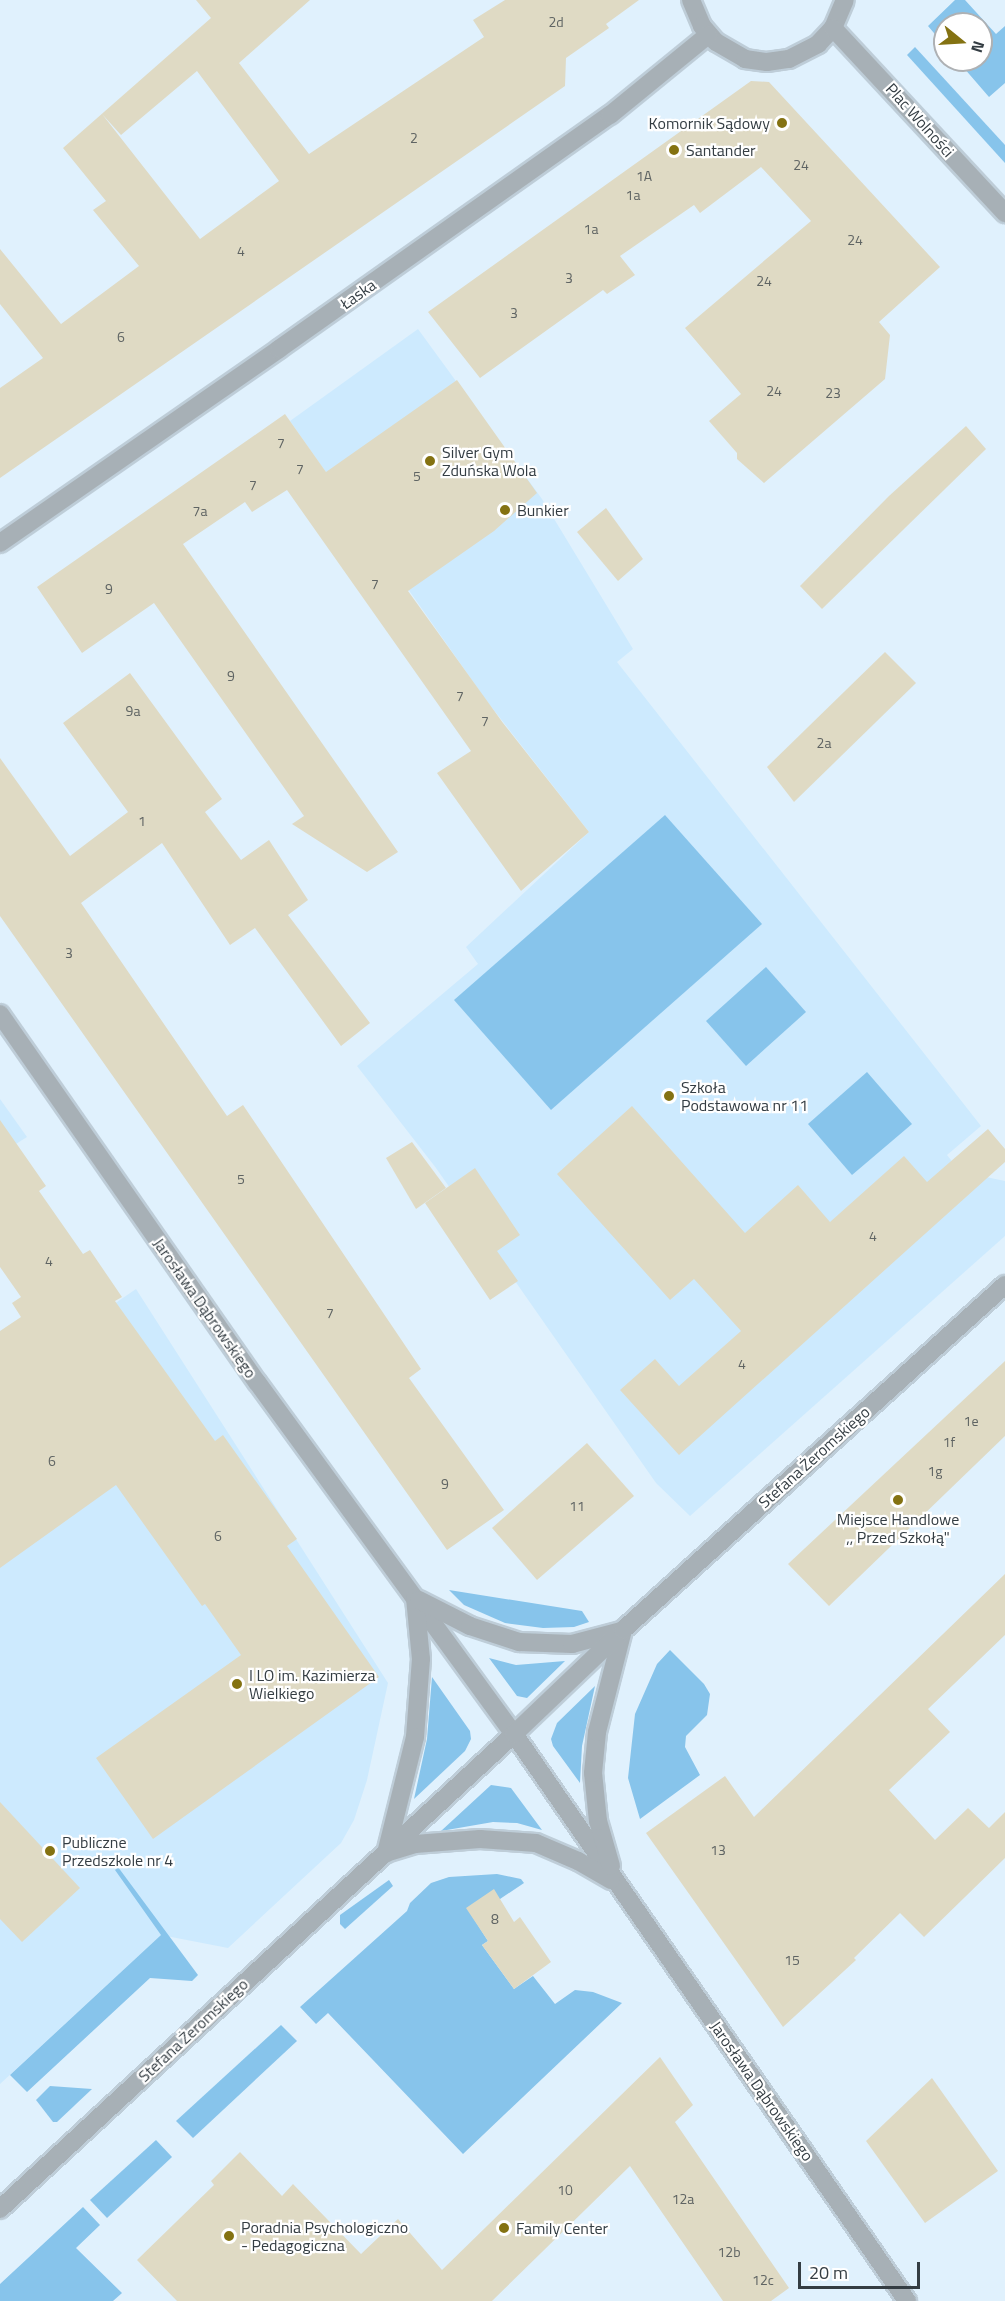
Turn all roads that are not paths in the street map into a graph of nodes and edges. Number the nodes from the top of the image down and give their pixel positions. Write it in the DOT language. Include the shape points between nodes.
graph roads {
  1 [pos="691,0"];
  2 [pos="845,0"];
  3 [pos="833,28"];
  4 [pos="708,34"];
  5 [pos="1005,213"];
  6 [pos="0,543"];
  7 [pos="0,1014"];
  8 [pos="1005,1285"];
  9 [pos="415,1598"];
  10 [pos="623,1630"];
  11 [pos="514,1734"];
  12 [pos="386,1852"];
  13 [pos="616,1882"];
  14 [pos="0,2209"];
  15 [pos="906,2301"];
  1 -- 4 [label="street"];
  2 -- 3 [label="street"];
  3 -- 4 [label="street" via="809,50 778,62 745,59"];
  3 -- 5 [label="street, Plac Wolności"];
  4 -- 6 [label="street, Łaska" via="610,115"];
  7 -- 9 [label="street, Jarosława Dąbrowskiego" via="257,1382"];
  8 -- 10 [label="street, Stefana Żeromskiego"];
  9 -- 10 [label="street, Jarosława Dąbrowskiego" via="470,1626 519,1642 572,1644"];
  9 -- 11 [label="street, Jarosława Dąbrowskiego"];
  9 -- 12 [label="street" via="421,1659 415,1737"];
  10 -- 11 [label="street, Stefana Żeromskiego"];
  10 -- 13 [label="street" via="597,1732 593,1773 598,1821"];
  11 -- 12 [label="street, Stefana Żeromskiego"];
  11 -- 13 [label="street, Jarosława Dąbrowskiego"];
  12 -- 13 [label="street, Jarosława Dąbrowskiego" via="415,1844 480,1839 537,1843"];
  12 -- 14 [label="street, Stefana Żeromskiego"];
  13 -- 15 [label="street, Jarosława Dąbrowskiego"];
}
